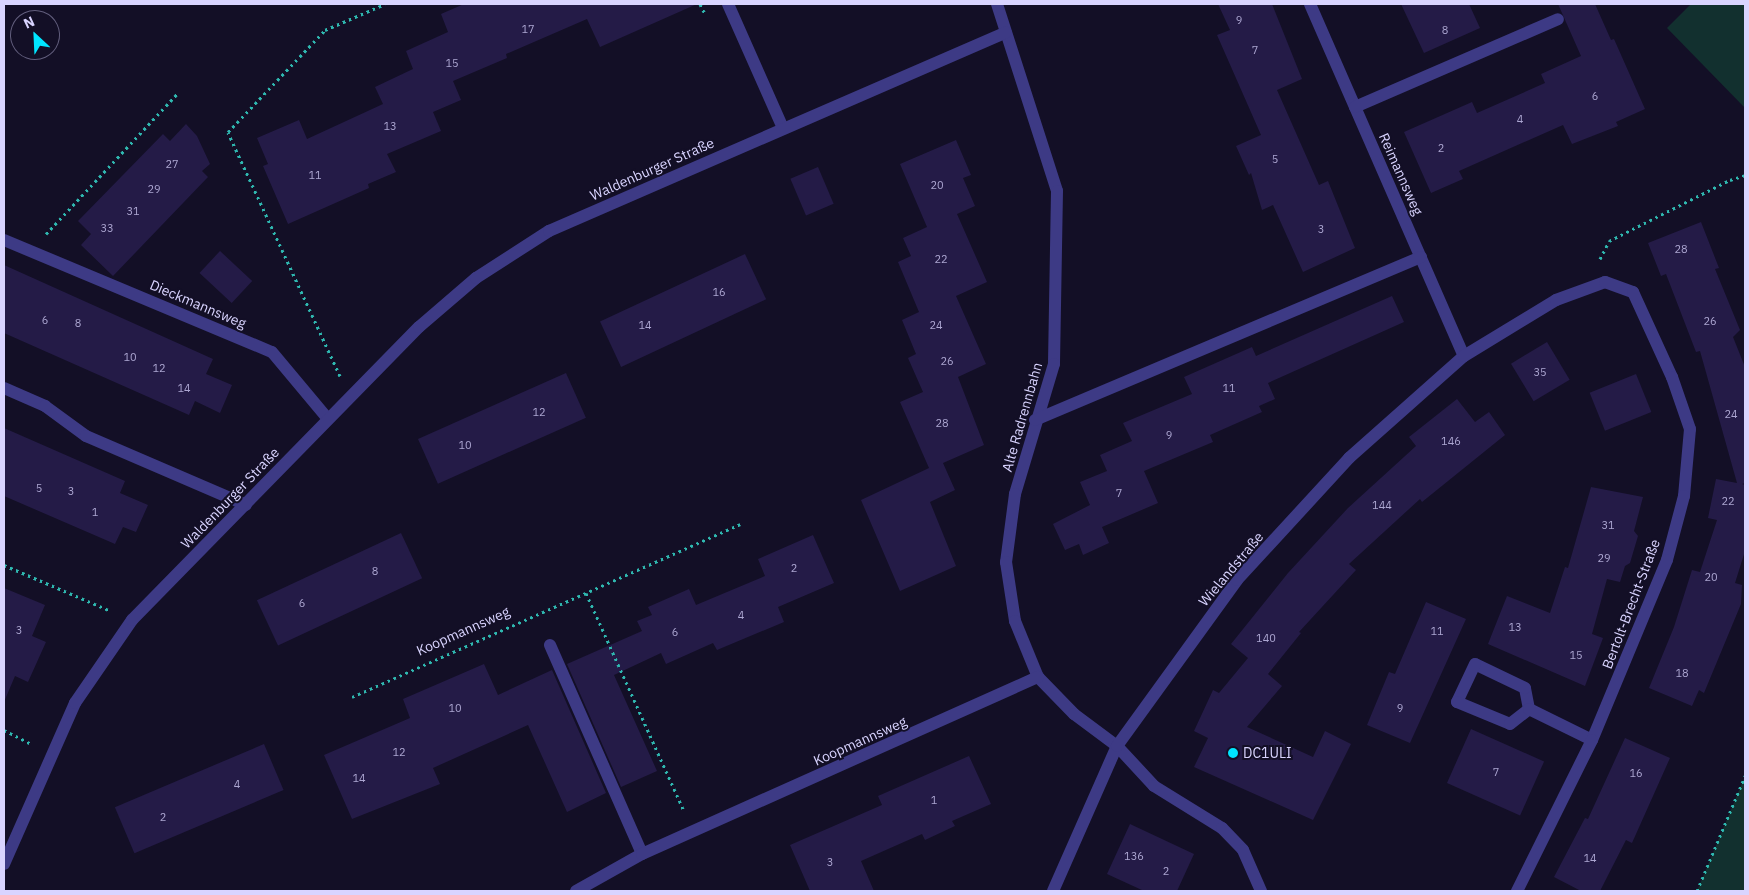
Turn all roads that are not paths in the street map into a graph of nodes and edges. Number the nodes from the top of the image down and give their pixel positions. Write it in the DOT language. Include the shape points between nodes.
graph roads {
  1 [pos="728,4"];
  2 [pos="997,4"];
  3 [pos="1310,4"];
  4 [pos="1558,18"];
  5 [pos="1006,32"];
  6 [pos="1355,106"];
  7 [pos="783,128"];
  8 [pos="4,240"];
  9 [pos="1421,257"];
  10 [pos="1509,327"];
  11 [pos="1464,356"];
  12 [pos="4,388"];
  13 [pos="328,419"];
  14 [pos="1036,420"];
  15 [pos="246,505"];
  16 [pos="550,645"];
  17 [pos="1038,677"];
  18 [pos="1529,708"];
  19 [pos="1592,740"];
  20 [pos="1117,746"];
  21 [pos="642,854"];
  22 [pos="4,864"];
  23 [pos="576,891"];
  24 [pos="1053,891"];
  25 [pos="1261,891"];
  26 [pos="1517,891"];
  1 -- 7 [label="street"];
  2 -- 5 [label="street, Alte Radrennbahn"];
  3 -- 6 [label="street, Reimannsweg"];
  4 -- 6 [label="street"];
  5 -- 7 [label="street, Waldenburger Straße"];
  5 -- 14 [label="street, Alte Radrennbahn" via="1056,191 1054,364"];
  6 -- 9 [label="street, Reimannsweg"];
  7 -- 13 [label="street, Waldenburger Straße" via="549,231 476,278 419,327"];
  8 -- 13 [label="street, Dieckmannsweg" via="272,352"];
  9 -- 11 [label="street, Reimannsweg"];
  9 -- 14 [label="street"];
  10 -- 11 [label="street, Wielandstraße"];
  10 -- 19 [label="street, Bertolt-Brecht-Straße" via="1584,288 1605,282 1633,292 1672,377 1690,429 1684,496 1667,560"];
  11 -- 20 [label="street, Wielandstraße" via="1349,458 1237,580"];
  12 -- 15 [label="street" via="45,406 86,436"];
  13 -- 15 [label="street, Waldenburger Straße"];
  14 -- 17 [label="street, Alte Radrennbahn" via="1015,494 1006,562 1014,621"];
  15 -- 22 [label="street, Waldenburger Straße" via="132,620 75,703"];
  16 -- 21 [label="street"];
  17 -- 20 [label="street, Alte Radrennbahn" via="1074,714"];
  17 -- 21 [label="street, Koopmannsweg"];
  18 -- 18 [label="street" via="1510,724 1457,702 1475,664 1525,688"];
  18 -- 19 [label="street"];
  19 -- 26 [label="street, Bertolt-Brecht-Straße"];
  20 -- 24 [label="street, Wielandstraße"];
  20 -- 25 [label="street" via="1154,786 1222,828 1243,850"];
  21 -- 23 [label="street, Koopmannsweg"];
}
